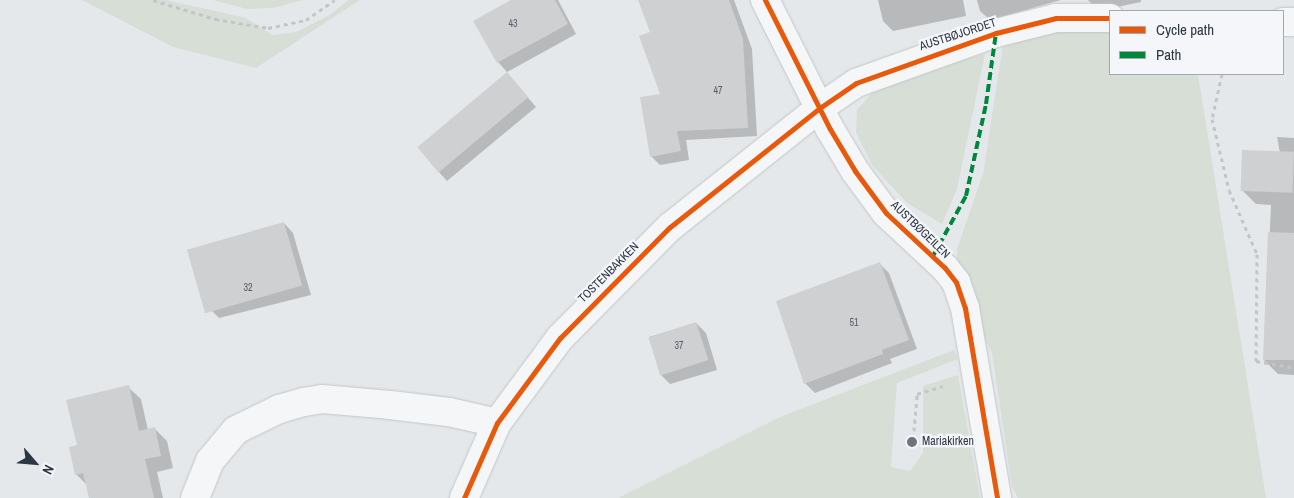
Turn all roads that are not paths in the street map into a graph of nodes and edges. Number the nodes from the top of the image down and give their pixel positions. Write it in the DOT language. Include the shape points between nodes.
graph roads {
  1 [pos="765,0"];
  2 [pos="1109,18"];
  3 [pos="821,106"];
  4 [pos="496,423"];
  5 [pos="195,498"];
  6 [pos="464,498"];
  7 [pos="997,498"];
  1 -- 3 [label="street, AUSTBØGEILEN"];
  2 -- 3 [label="street, AUSTBØJORDET" via="1056,18 996,33 856,83"];
  3 -- 4 [label="street, TOSTENBAKKEN" via="678,221 615,280 560,338"];
  3 -- 7 [label="street, AUSTBØGEILEN" via="830,129 855,171 886,213 956,282 965,308"];
  4 -- 5 [label="street" via="449,412 390,405 322,399 304,402 279,409 236,430 210,461"];
  4 -- 6 [label="street, TOSTENBAKKEN"];
}
